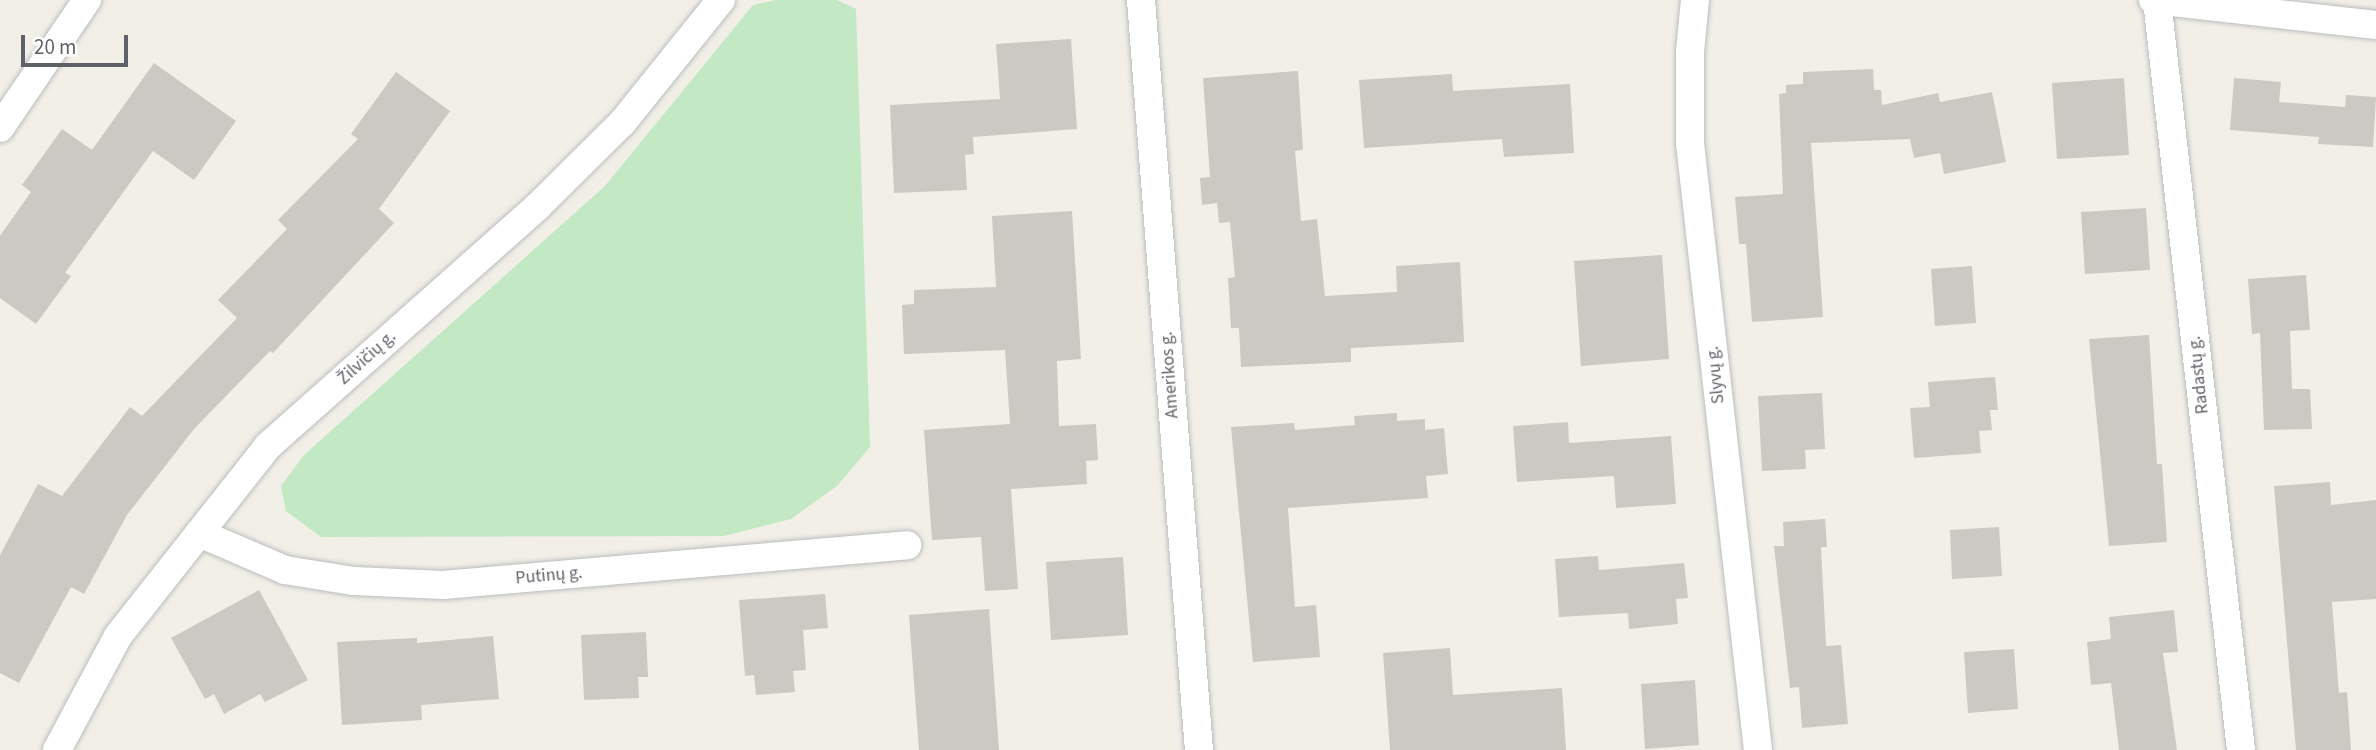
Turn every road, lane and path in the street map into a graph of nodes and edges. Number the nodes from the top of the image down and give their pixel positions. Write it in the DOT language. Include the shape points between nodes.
graph roads {
  1 [pos="87,0"];
  2 [pos="721,0"];
  3 [pos="1141,0"];
  4 [pos="1695,0"];
  5 [pos="2156,0"];
  6 [pos="2376,25"];
  7 [pos="0,128"];
  8 [pos="199,533"];
  9 [pos="907,545"];
  10 [pos="57,750"];
  11 [pos="1199,750"];
  12 [pos="1758,750"];
  13 [pos="2241,750"];
  1 -- 7 [label="street"];
  2 -- 8 [label="street, Žilvičių g." via="622,123 538,206 268,446"];
  3 -- 11 [label="street, Amerikos g."];
  4 -- 12 [label="street, Slyvų g." via="1690,143"];
  5 -- 6 [label="street"];
  5 -- 13 [label="street, Radastų g."];
  8 -- 9 [label="street, Putinų g." via="285,570 354,581 443,585"];
  8 -- 10 [label="street, Žilvičių g." via="118,636"];
}
